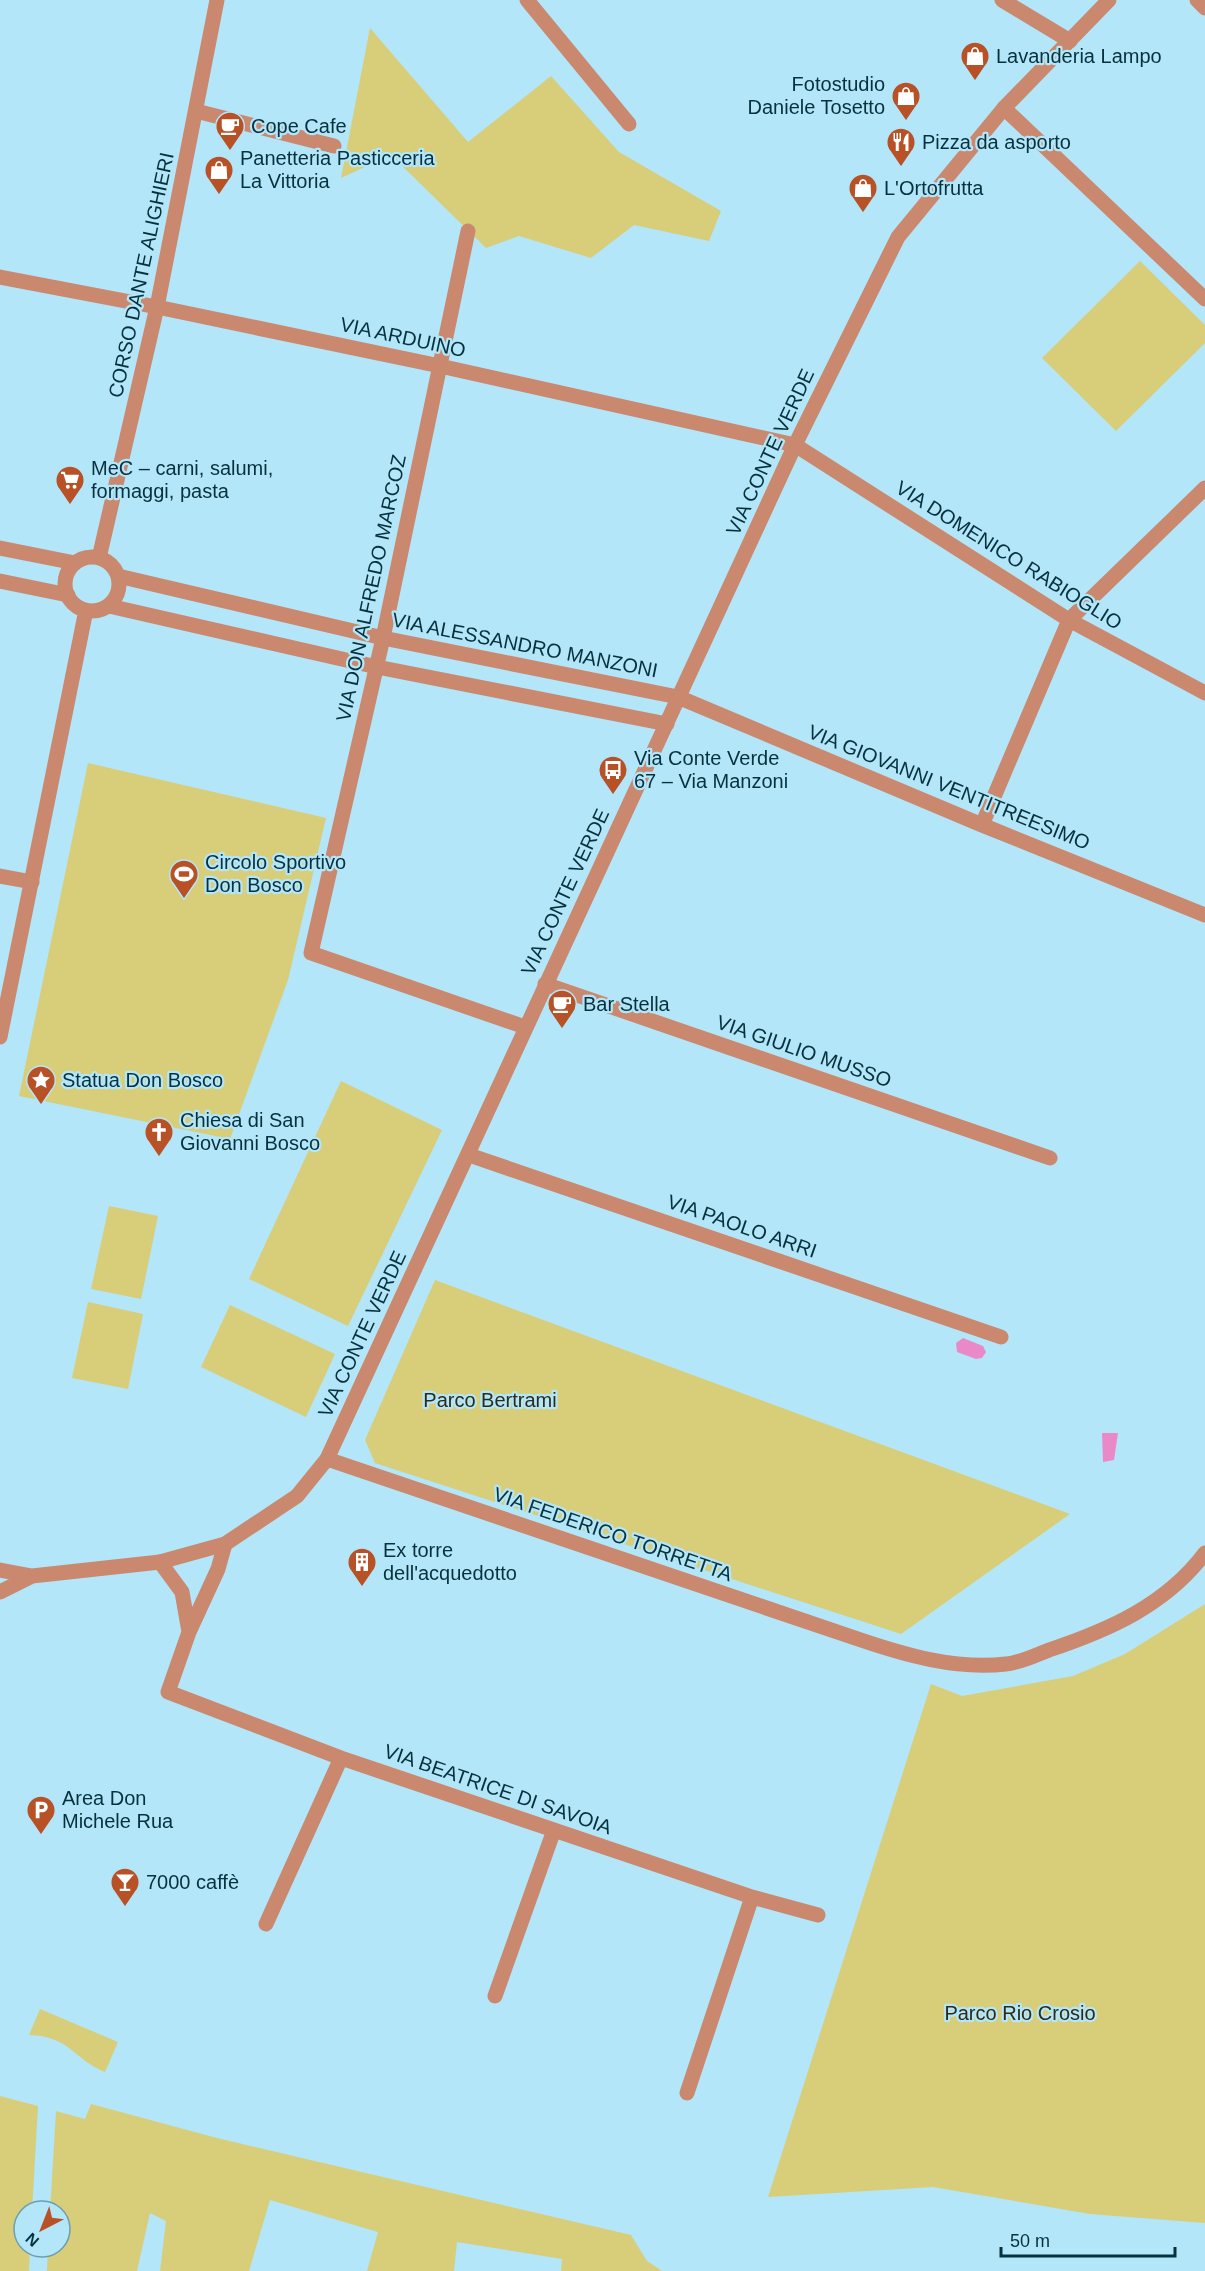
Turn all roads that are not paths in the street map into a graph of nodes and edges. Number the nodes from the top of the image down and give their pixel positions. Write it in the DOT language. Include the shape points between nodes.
graph roads {
  1 [pos="217,0"];
  2 [pos="527,0"];
  3 [pos="1002,0"];
  4 [pos="1109,0"];
  5 [pos="1197,0"];
  6 [pos="1205,8"];
  7 [pos="1070,41"];
  8 [pos="1004,108"];
  9 [pos="196,111"];
  10 [pos="629,124"];
  11 [pos="334,146"];
  12 [pos="468,231"];
  13 [pos="0,277"];
  14 [pos="1205,299"];
  15 [pos="157,307"];
  16 [pos="440,366"];
  17 [pos="795,446"];
  18 [pos="1205,488"];
  19 [pos="0,548"];
  20 [pos="99,558"];
  21 [pos="75,563"];
  22 [pos="118,576"];
  23 [pos="0,580"];
  24 [pos="68,595"];
  25 [pos="109,606"];
  26 [pos="86,610"];
  27 [pos="1070,621"];
  28 [pos="384,638"];
  29 [pos="376,667"];
  30 [pos="1205,693"];
  31 [pos="678,697"];
  32 [pos="667,724"];
  33 [pos="982,825"];
  34 [pos="0,876"];
  35 [pos="32,882"];
  36 [pos="1205,915"];
  37 [pos="545,984"];
  38 [pos="525,1027"];
  39 [pos="0,1037"];
  40 [pos="470,1155"];
  41 [pos="1050,1158"];
  42 [pos="1000,1337"];
  43 [pos="327,1459"];
  44 [pos="225,1544"];
  45 [pos="1205,1553"];
  46 [pos="160,1562"];
  47 [pos="0,1570"];
  48 [pos="32,1576"];
  49 [pos="0,1592"];
  50 [pos="189,1632"];
  51 [pos="341,1758"];
  52 [pos="554,1830"];
  53 [pos="752,1898"];
  54 [pos="818,1915"];
  55 [pos="266,1924"];
  56 [pos="495,1996"];
  57 [pos="687,2093"];
  1 -- 9 [label="street, CORSO DANTE ALIGHIERI"];
  2 -- 10 [label="street"];
  3 -- 7 [label="street"];
  4 -- 7 [label="street, VIA CONTE VERDE"];
  5 -- 6 [label="street"];
  7 -- 8 [label="street, VIA CONTE VERDE"];
  8 -- 14 [label="street"];
  8 -- 17 [label="street, VIA CONTE VERDE" via="898,237"];
  9 -- 11 [label="street"];
  9 -- 15 [label="street, CORSO DANTE ALIGHIERI"];
  12 -- 16 [label="street, VIA DON ALFREDO MARCOZ"];
  13 -- 15 [label="street, VIA ARDUINO"];
  15 -- 16 [label="street, VIA ARDUINO"];
  15 -- 20 [label="street, CORSO DANTE ALIGHIERI"];
  16 -- 17 [label="street, VIA ARDUINO"];
  16 -- 28 [label="street, VIA DON ALFREDO MARCOZ"];
  17 -- 27 [label="street, VIA DOMENICO RABIOGLIO"];
  17 -- 31 [label="street, VIA CONTE VERDE"];
  18 -- 27 [label="street"];
  19 -- 21 [label="street"];
  20 -- 21 [label="street" via="82,558"];
  20 -- 22 [label="street" via="114,567"];
  21 -- 24 [label="street" via="66,578"];
  22 -- 25 [label="street" via="118,592"];
  22 -- 28 [label="street, VIA ALESSANDRO MANZONI"];
  23 -- 24 [label="street"];
  24 -- 26 [label="street"];
  25 -- 26 [label="street"];
  25 -- 29 [label="street"];
  26 -- 35 [label="street"];
  27 -- 30 [label="street, VIA DOMENICO RABIOGLIO"];
  27 -- 33 [label="street"];
  28 -- 29 [label="street, VIA DON ALFREDO MARCOZ"];
  28 -- 31 [label="street, VIA ALESSANDRO MANZONI"];
  29 -- 32 [label="street"];
  29 -- 38 [label="street, VIA DON ALFREDO MARCOZ" via="311,953"];
  31 -- 32 [label="street, VIA CONTE VERDE"];
  31 -- 33 [label="street, VIA GIOVANNI VENTITREESIMO"];
  32 -- 37 [label="street, VIA CONTE VERDE"];
  33 -- 36 [label="street, VIA GIOVANNI VENTITREESIMO"];
  34 -- 35 [label="street"];
  35 -- 39 [label="street"];
  37 -- 38 [label="street, VIA CONTE VERDE"];
  37 -- 41 [label="street, VIA GIULIO MUSSO"];
  38 -- 40 [label="street, VIA CONTE VERDE"];
  40 -- 42 [label="street, VIA PAOLO ARRI"];
  40 -- 43 [label="street, VIA CONTE VERDE"];
  43 -- 44 [label="street, VIA CONTE VERDE" via="297,1497"];
  43 -- 45 [label="street, VIA FEDERICO TORRETTA" via="885,1648 942,1662 1007,1664 1093,1635 1157,1601 1189,1575"];
  44 -- 46 [label="street, VIA CONTE VERDE"];
  44 -- 50 [label="street"];
  46 -- 48 [label="street, VIA CONTE VERDE"];
  46 -- 50 [label="street" via="182,1592"];
  47 -- 48 [label="street, VIA CONTE VERDE"];
  48 -- 49 [label="street, VIA CONTE VERDE"];
  50 -- 51 [label="street, VIA BEATRICE DI SAVOIA" via="168,1692"];
  51 -- 52 [label="street, VIA BEATRICE DI SAVOIA"];
  51 -- 55 [label="street"];
  52 -- 53 [label="street, VIA BEATRICE DI SAVOIA"];
  52 -- 56 [label="street"];
  53 -- 54 [label="street, VIA BEATRICE DI SAVOIA"];
  53 -- 57 [label="street"];
}
